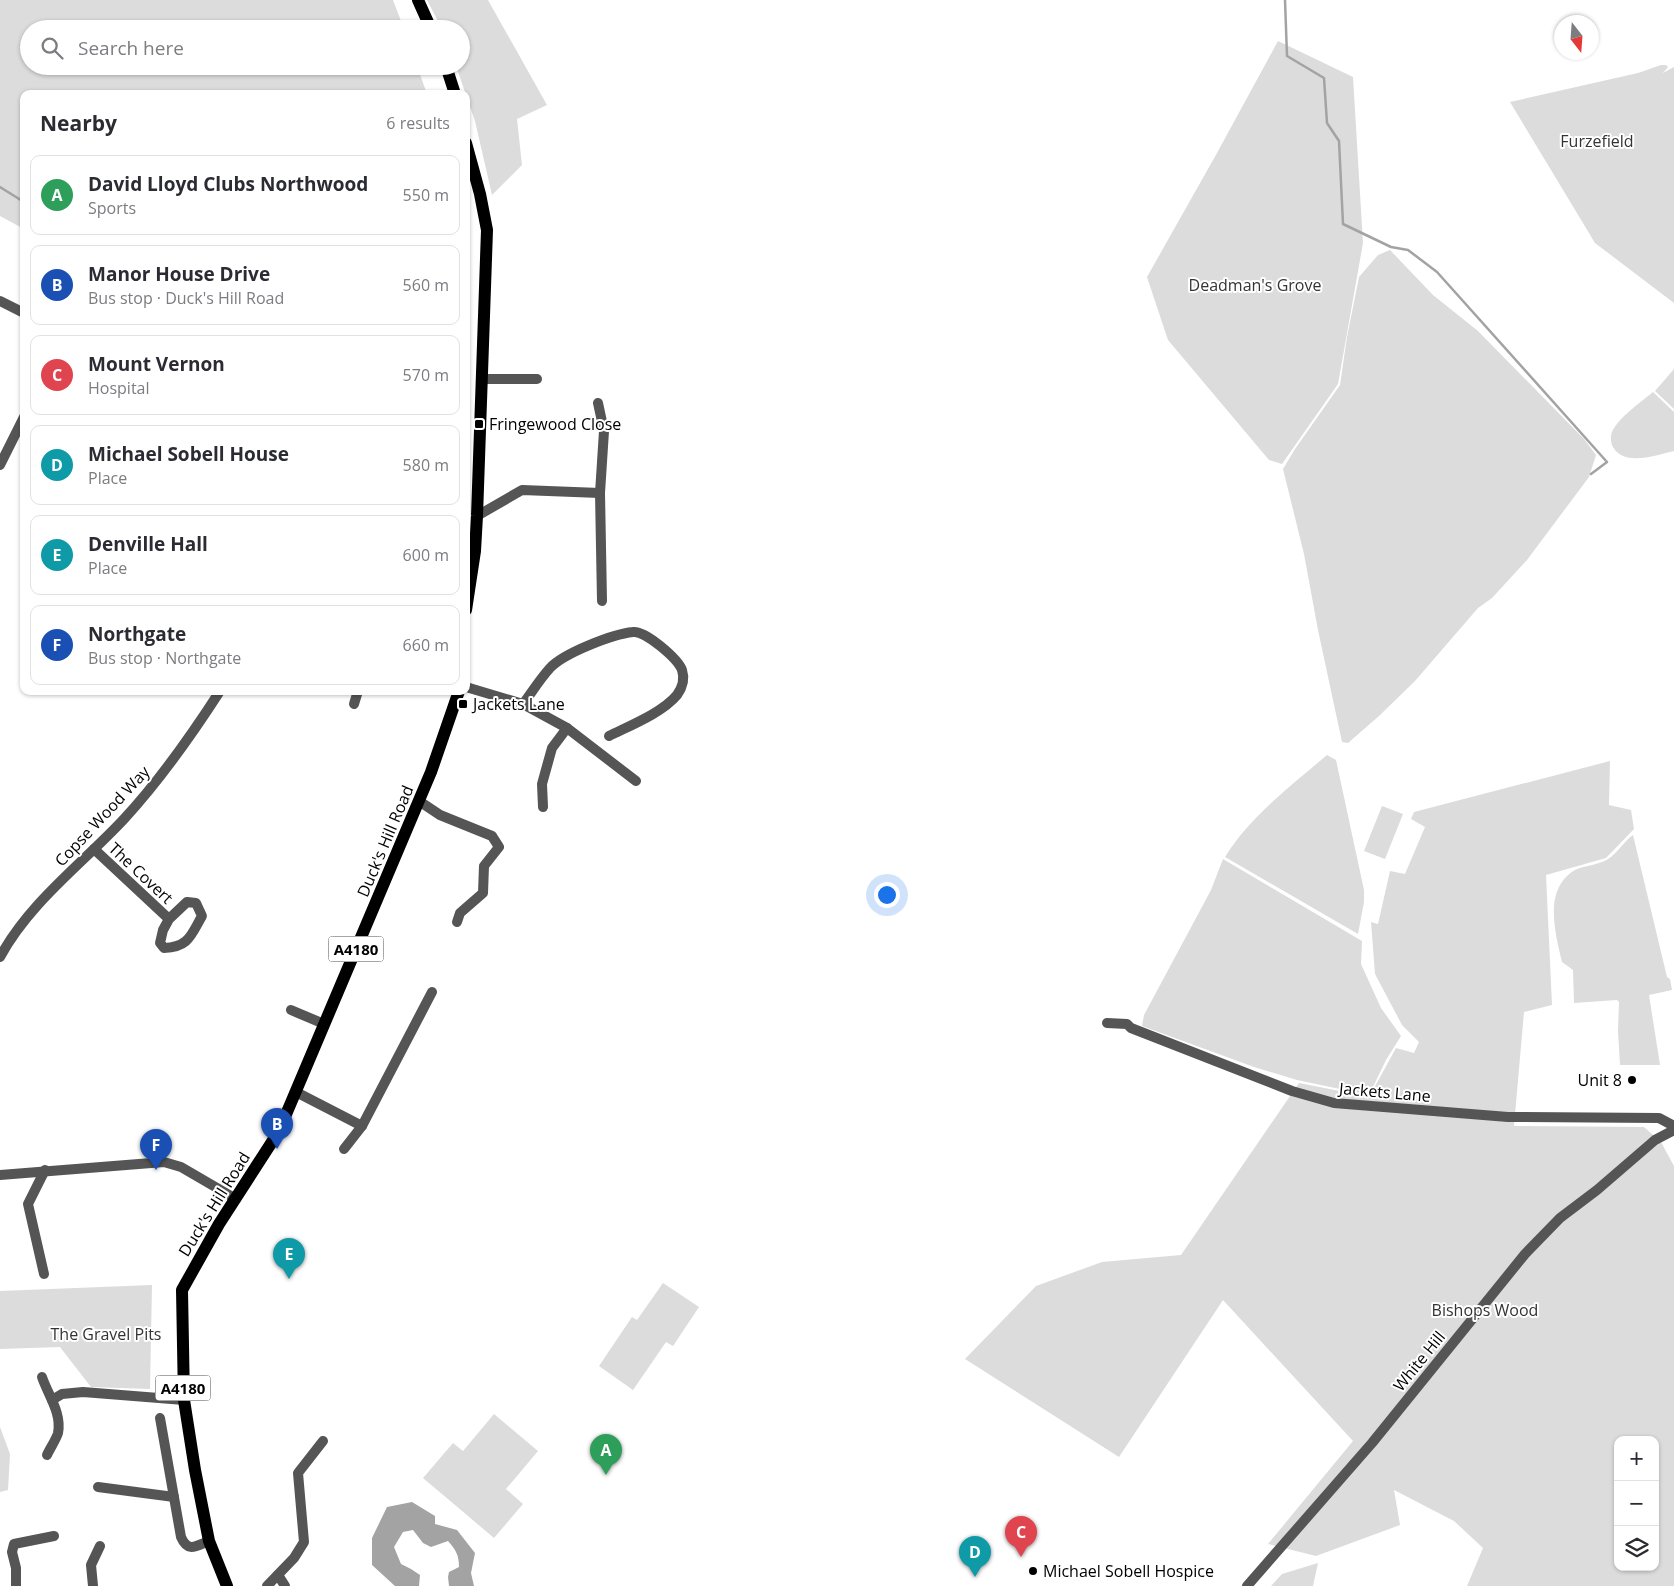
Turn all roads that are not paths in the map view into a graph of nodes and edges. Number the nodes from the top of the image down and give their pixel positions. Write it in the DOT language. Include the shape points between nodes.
graph roads {
  1 [pos="418,0"];
  2 [pos="427,20"];
  3 [pos="449,75"];
  4 [pos="454,90"];
  5 [pos="470,158"];
  6 [pos="0,301"];
  7 [pos="20,311"];
  8 [pos="482,379"];
  9 [pos="537,379"];
  10 [pos="598,404"];
  11 [pos="20,426"];
  12 [pos="0,464"];
  13 [pos="600,493"];
  14 [pos="477,516"];
  15 [pos="471,550"];
  16 [pos="602,600"];
  17 [pos="470,688"];
  18 [pos="217,695"];
  19 [pos="357,695"];
  20 [pos="458,695"];
  21 [pos="354,704"];
  22 [pos="523,704"];
  23 [pos="567,728"];
  24 [pos="609,736"];
  25 [pos="636,781"];
  26 [pos="419,801"];
  27 [pos="543,807"];
  28 [pos="94,849"];
  29 [pos="169,919"];
  30 [pos="457,922"];
  31 [pos="0,936"];
  32 [pos="6,946"];
  33 [pos="0,957"];
  34 [pos="432,992"];
  35 [pos="290,1010"];
  36 [pos="1107,1022"];
  37 [pos="324,1024"];
  38 [pos="296,1092"];
  39 [pos="362,1126"];
  40 [pos="1674,1126"];
  41 [pos="1674,1130"];
  42 [pos="344,1149"];
  43 [pos="45,1170"];
  44 [pos="0,1175"];
  45 [pos="236,1199"];
  46 [pos="44,1274"];
  47 [pos="42,1376"];
  48 [pos="52,1400"];
  49 [pos="184,1400"];
  50 [pos="160,1418"];
  51 [pos="323,1441"];
  52 [pos="47,1454"];
  53 [pos="98,1487"];
  54 [pos="174,1497"];
  55 [pos="54,1536"];
  56 [pos="209,1541"];
  57 [pos="100,1546"];
  58 [pos="278,1574"];
  59 [pos="16,1586"];
  60 [pos="92,1586"];
  61 [pos="227,1586"];
  62 [pos="267,1586"];
  63 [pos="285,1586"];
  64 [pos="1247,1586"];
  1 -- 2 [label="main road"];
  3 -- 4 [label="main road"];
  5 -- 8 [label="main road" via="487,230"];
  6 -- 7 [label="street"];
  8 -- 9 [label="street"];
  8 -- 14 [label="main road"];
  10 -- 13 [label="street" via="604,431"];
  11 -- 12 [label="street"];
  13 -- 14 [label="street" via="522,490"];
  13 -- 16 [label="street"];
  14 -- 15 [label="main road"];
  17 -- 22 [label="street"];
  18 -- 28 [label="street, Copse Wood Way" via="160,776"];
  19 -- 21 [label="street"];
  20 -- 26 [label="main road, Duck's Hill Road / A4180"];
  22 -- 23 [label="street"];
  22 -- 24 [label="street" via="551,667 571,653 618,635 635,631 642,633 679,664 684,680 676,696 656,712"];
  23 -- 25 [label="street"];
  23 -- 27 [label="street" via="552,748 542,784"];
  26 -- 30 [label="street" via="440,815 492,836 500,847 484,866 483,893 460,913"];
  26 -- 37 [label="main road, Duck's Hill Road / A4180"];
  28 -- 29 [label="street, The Covert"];
  28 -- 32 [label="street, Copse Wood Way" via="32,910"];
  29 -- 29 [label="street, The Covert" via="160,943 164,948 175,948 186,942 202,916 196,903 187,902"];
  31 -- 32 [label="street"];
  32 -- 33 [label="street, Copse Wood Way"];
  34 -- 39 [label="street"];
  35 -- 37 [label="street"];
  36 -- 40 [label="street, Jackets Lane" via="1127,1024 1292,1091 1334,1103 1508,1117 1659,1118"];
  37 -- 38 [label="main road, Duck's Hill Road / A4180"];
  38 -- 39 [label="street"];
  38 -- 45 [label="main road, Duck's Hill Road / A4180" via="279,1132"];
  39 -- 42 [label="street"];
  41 -- 64 [label="street, White Hill" via="1655,1140 1560,1218 1525,1254 1372,1442"];
  43 -- 44 [label="street"];
  43 -- 45 [label="street" via="164,1162 181,1167"];
  43 -- 46 [label="street" via="28,1204"];
  45 -- 49 [label="main road, Duck's Hill Road / A4180" via="182,1290"];
  47 -- 48 [label="street"];
  48 -- 49 [label="street" via="62,1394 83,1392"];
  48 -- 52 [label="street" via="56,1406 58,1434"];
  49 -- 56 [label="main road, Duck's Hill Road / A4180"];
  50 -- 54 [label="street"];
  51 -- 58 [label="street" via="298,1473 304,1542"];
  53 -- 54 [label="street"];
  54 -- 56 [label="street" via="184,1543 194,1547"];
  55 -- 59 [label="street" via="14,1544"];
  56 -- 61 [label="main road, Duck's Hill Road / A4180"];
  57 -- 60 [label="street" via="91,1565"];
  58 -- 62 [label="street"];
  58 -- 63 [label="street"];
}
